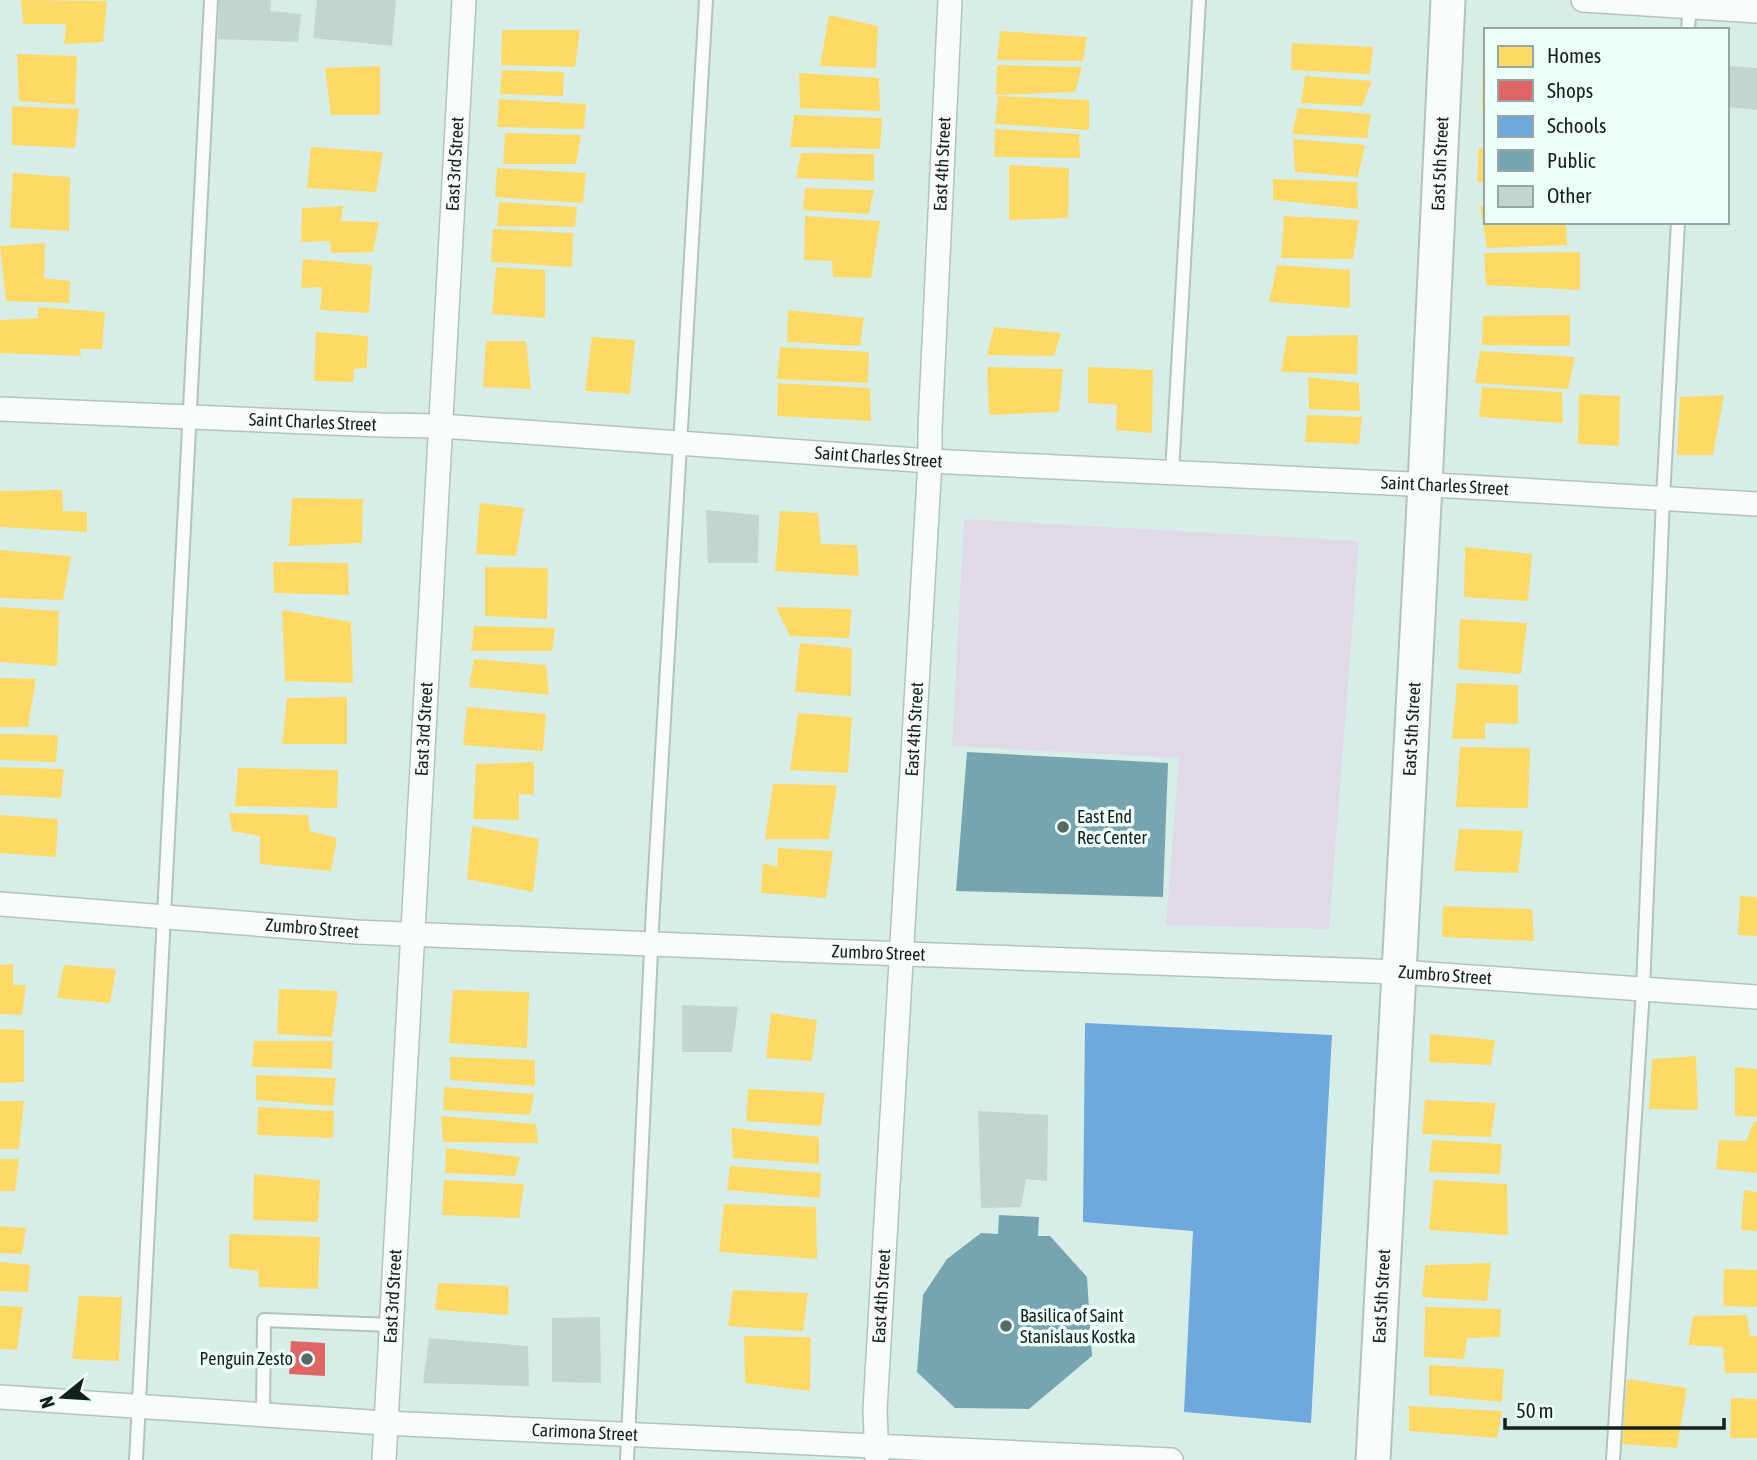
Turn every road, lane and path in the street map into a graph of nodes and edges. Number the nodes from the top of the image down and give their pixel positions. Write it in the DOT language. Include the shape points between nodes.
graph roads {
  1 [pos="211,0"];
  2 [pos="464,0"];
  3 [pos="706,0"];
  4 [pos="950,0"];
  5 [pos="1199,0"];
  6 [pos="1448,0"];
  7 [pos="1583,0"];
  8 [pos="1690,3"];
  9 [pos="1757,11"];
  10 [pos="1688,28"];
  11 [pos="1678,224"];
  12 [pos="0,409"];
  13 [pos="188,416"];
  14 [pos="440,426"];
  15 [pos="681,443"];
  16 [pos="930,461"];
  17 [pos="1172,473"];
  18 [pos="1425,485"];
  19 [pos="1663,498"];
  20 [pos="1757,504"];
  21 [pos="0,904"];
  22 [pos="165,917"];
  23 [pos="412,935"];
  24 [pos="651,944"];
  25 [pos="902,954"];
  26 [pos="1400,972"];
  27 [pos="1643,989"];
  28 [pos="1757,997"];
  29 [pos="391,1325"];
  30 [pos="0,1396"];
  31 [pos="139,1406"];
  32 [pos="263,1415"];
  33 [pos="386,1423"];
  34 [pos="628,1434"];
  35 [pos="877,1453"];
  36 [pos="136,1460"];
  37 [pos="384,1460"];
  38 [pos="627,1460"];
  39 [pos="1171,1460"];
  40 [pos="1373,1460"];
  41 [pos="1613,1460"];
  1 -- 13 [label="lane"];
  2 -- 14 [label="street, East 3rd Street"];
  3 -- 15 [label="lane"];
  4 -- 16 [label="street, East 4th Street"];
  5 -- 17 [label="lane"];
  6 -- 18 [label="street, East 5th Street"];
  7 -- 8 [label="street"];
  8 -- 9 [label="street"];
  8 -- 10 [label="lane"];
  11 -- 19 [label="lane"];
  12 -- 13 [label="street, Saint Charles Street"];
  13 -- 14 [label="street, Saint Charles Street"];
  13 -- 22 [label="lane"];
  14 -- 15 [label="street, Saint Charles Street"];
  14 -- 23 [label="street, East 3rd Street"];
  15 -- 16 [label="street, Saint Charles Street"];
  15 -- 24 [label="lane"];
  16 -- 17 [label="street, Saint Charles Street"];
  16 -- 25 [label="street, East 4th Street"];
  17 -- 18 [label="street, Saint Charles Street"];
  18 -- 19 [label="street, Saint Charles Street"];
  18 -- 26 [label="street, East 5th Street"];
  19 -- 20 [label="street, Saint Charles Street"];
  19 -- 27 [label="lane"];
  21 -- 22 [label="street, Zumbro Street"];
  22 -- 23 [label="street, Zumbro Street"];
  22 -- 31 [label="lane"];
  23 -- 24 [label="street, Zumbro Street"];
  23 -- 29 [label="street, East 3rd Street"];
  24 -- 25 [label="street, Zumbro Street"];
  24 -- 34 [label="lane"];
  25 -- 26 [label="street, Zumbro Street"];
  25 -- 35 [label="street, East 4th Street"];
  26 -- 27 [label="street, Zumbro Street"];
  26 -- 40 [label="street, East 5th Street"];
  27 -- 28 [label="street, Zumbro Street"];
  27 -- 41 [label="lane"];
  29 -- 32 [label="lane" via="264,1320"];
  29 -- 33 [label="street, East 3rd Street"];
  30 -- 31 [label="street, Carimona Street"];
  31 -- 32 [label="street, Carimona Street"];
  31 -- 36 [label="lane"];
  32 -- 33 [label="street, Carimona Street"];
  33 -- 34 [label="street, Carimona Street"];
  33 -- 37 [label="street, East 3rd Street"];
  34 -- 35 [label="street, Carimona Street"];
  34 -- 38 [label="lane"];
  35 -- 39 [label="street, Carimona Street"];
}
